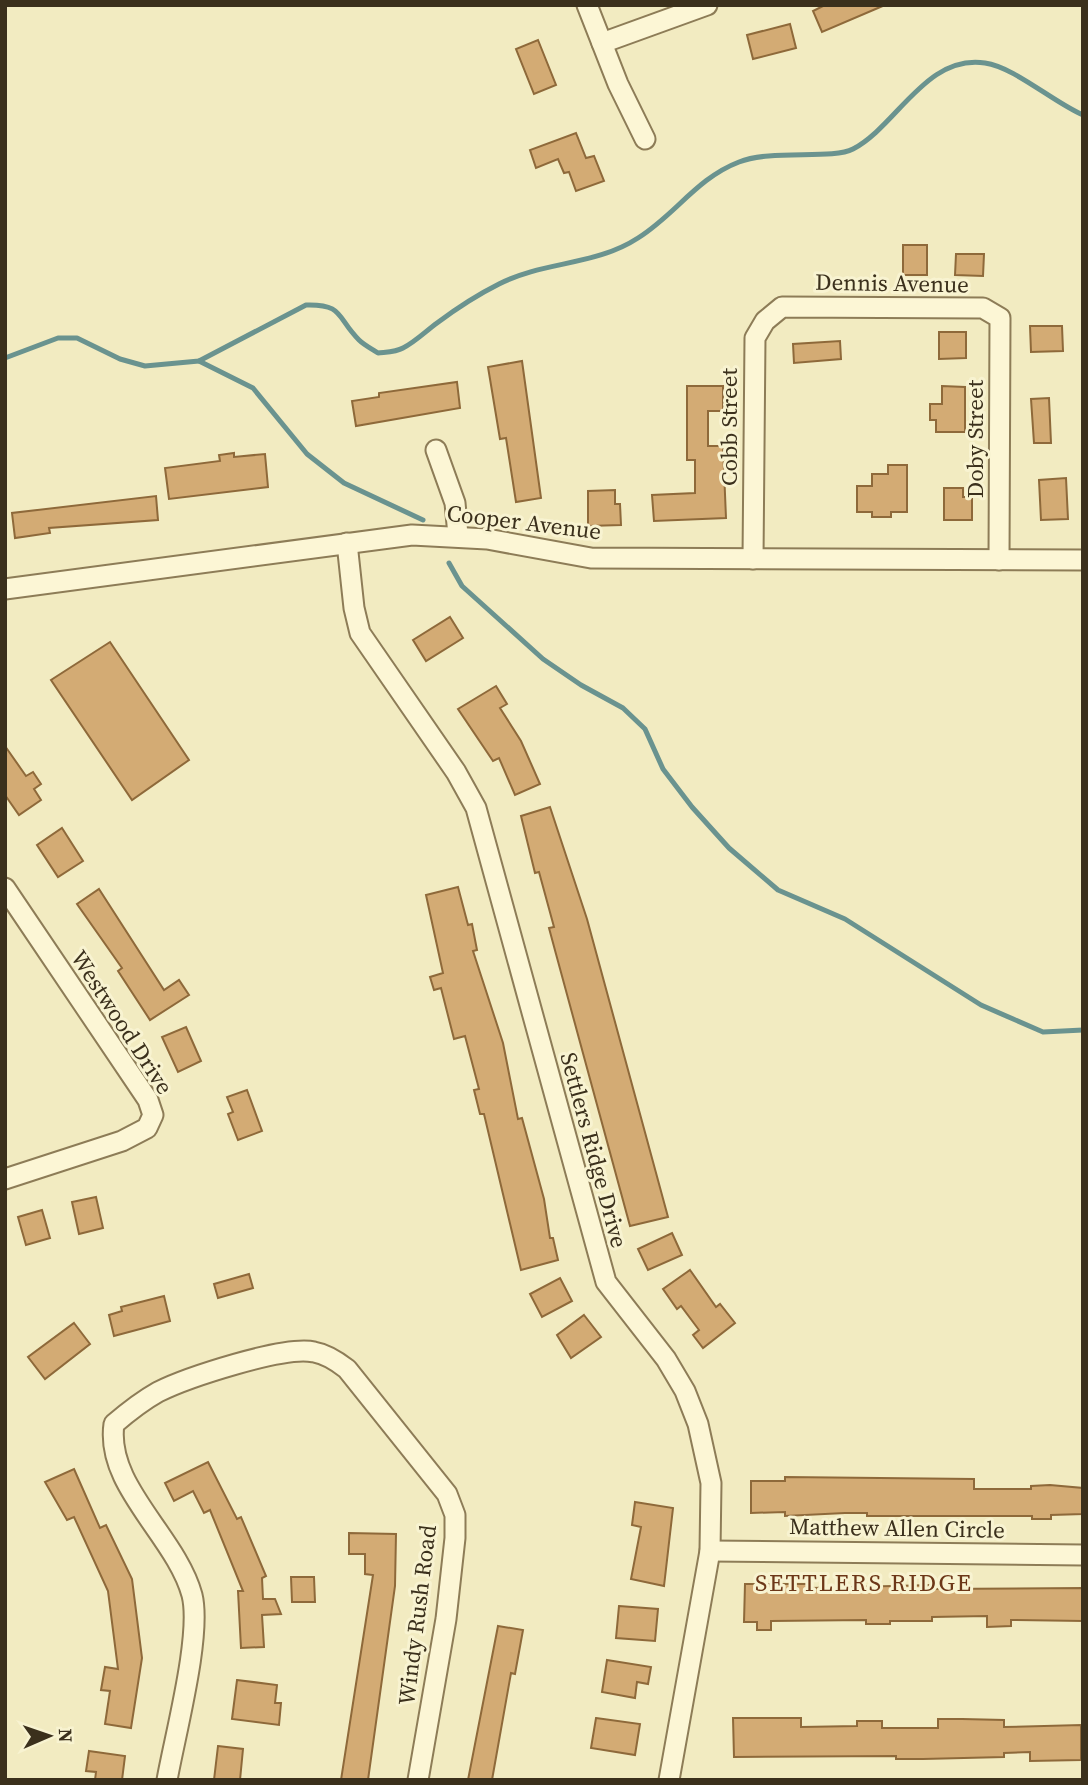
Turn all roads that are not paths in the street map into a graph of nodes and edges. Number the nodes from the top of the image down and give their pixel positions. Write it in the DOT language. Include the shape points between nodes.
graph roads {
  1 [pos="587,5"];
  2 [pos="706,5"];
  3 [pos="602,43"];
  4 [pos="645,139"];
  5 [pos="782,307"];
  6 [pos="1000,318"];
  7 [pos="436,450"];
  8 [pos="458,535"];
  9 [pos="347,543"];
  10 [pos="753,559"];
  11 [pos="999,560"];
  12 [pos="1083,560"];
  13 [pos="5,589"];
  14 [pos="5,888"];
  15 [pos="5,1179"];
  16 [pos="710,1551"];
  17 [pos="1083,1555"];
  18 [pos="167,1780"];
  19 [pos="418,1780"];
  20 [pos="669,1780"];
  1 -- 3 [label="street"];
  2 -- 3 [label="street"];
  3 -- 4 [label="street"];
  5 -- 6 [label="street, Dennis Avenue" via="983,308"];
  5 -- 10 [label="street, Cobb Street" via="765,321 755,338"];
  6 -- 11 [label="street, Doby Street"];
  7 -- 8 [label="street" via="455,503"];
  8 -- 9 [label="street, Cooper Avenue"];
  8 -- 10 [label="street, Cooper Avenue" via="591,558"];
  9 -- 13 [label="street, Cooper Avenue"];
  9 -- 16 [label="street, Settlers Ridge Drive" via="360,633 473,799 606,1282 666,1359 698,1424 711,1483"];
  10 -- 11 [label="street, Cooper Avenue"];
  11 -- 12 [label="street, Cooper Avenue"];
  14 -- 15 [label="street, Westwood Drive" via="153,1115 147,1128 122,1141"];
  16 -- 17 [label="street, Matthew Allen Circle"];
  16 -- 20 [label="street, Settlers Ridge Drive"];
  18 -- 19 [label="street, Windy Rush Road" via="194,1633 193,1599 173,1552 114,1457 114,1424 161,1391 233,1365 313,1351 347,1370 447,1494 455,1515 446,1619"];
}
